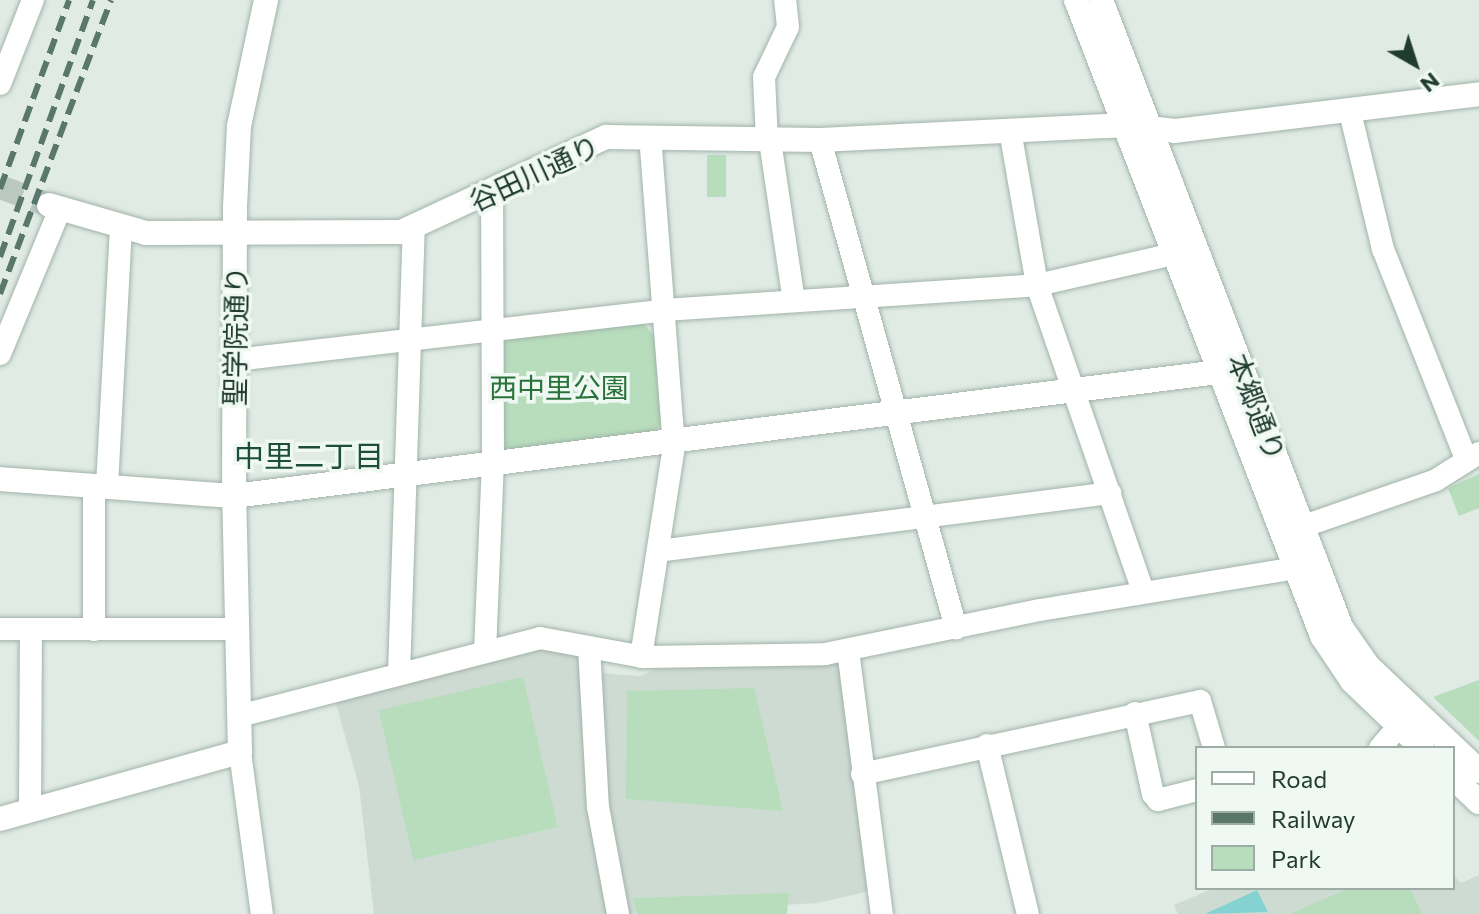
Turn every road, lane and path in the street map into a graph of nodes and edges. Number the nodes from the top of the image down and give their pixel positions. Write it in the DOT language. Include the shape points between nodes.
graph roads {
  1 [pos="33,0"];
  2 [pos="266,0"];
  3 [pos="785,0"];
  4 [pos="1076,0"];
  5 [pos="1101,0"];
  6 [pos="0,84"];
  7 [pos="1479,94"];
  8 [pos="1350,112"];
  9 [pos="1124,125"];
  10 [pos="1010,130"];
  11 [pos="1152,130"];
  12 [pos="650,138"];
  13 [pos="820,140"];
  14 [pos="768,141"];
  15 [pos="492,190"];
  16 [pos="54,207"];
  17 [pos="121,229"];
  18 [pos="414,229"];
  19 [pos="236,231"];
  20 [pos="1178,253"];
  21 [pos="1037,285"];
  22 [pos="862,297"];
  23 [pos="794,301"];
  24 [pos="664,310"];
  25 [pos="494,329"];
  26 [pos="411,339"];
  27 [pos="0,354"];
  28 [pos="235,360"];
  29 [pos="1218,372"];
  30 [pos="1072,391"];
  31 [pos="893,413"];
  32 [pos="674,441"];
  33 [pos="1472,456"];
  34 [pos="493,463"];
  35 [pos="405,474"];
  36 [pos="0,479"];
  37 [pos="100,486"];
  38 [pos="1110,493"];
  39 [pos="234,496"];
  40 [pos="923,517"];
  41 [pos="1298,544"];
  42 [pos="658,551"];
  43 [pos="1143,591"];
  44 [pos="956,628"];
  45 [pos="0,629"];
  46 [pos="237,629"];
  47 [pos="31,630"];
  48 [pos="94,630"];
  49 [pos="589,647"];
  50 [pos="848,650"];
  51 [pos="485,652"];
  52 [pos="641,657"];
  53 [pos="399,674"];
  54 [pos="1135,713"];
  55 [pos="239,716"];
  56 [pos="1399,726"];
  57 [pos="987,745"];
  58 [pos="1213,746"];
  59 [pos="1382,746"];
  60 [pos="1420,746"];
  61 [pos="1453,746"];
  62 [pos="1455,748"];
  63 [pos="240,752"];
  64 [pos="1479,771"];
  65 [pos="862,774"];
  66 [pos="1455,779"];
  67 [pos="1195,791"];
  68 [pos="1479,802"];
  69 [pos="30,810"];
  70 [pos="0,819"];
  71 [pos="262,914"];
  72 [pos="618,914"];
  73 [pos="882,914"];
  74 [pos="1028,914"];
  1 -- 6 [label="street"];
  2 -- 19 [label="street, 聖学院通り" via="239,126"];
  3 -- 14 [label="street" via="788,27 764,77"];
  4 -- 9 [label="street, 本郷通り"];
  5 -- 11 [label="street, 本郷通り"];
  7 -- 8 [label="street, 谷田川通り"];
  8 -- 11 [label="street, 谷田川通り"];
  8 -- 33 [label="street" via="1383,249"];
  9 -- 10 [label="street, 谷田川通り"];
  9 -- 11 [label="street, 谷田川通り"];
  9 -- 20 [label="street, 本郷通り"];
  10 -- 13 [label="street, 谷田川通り"];
  10 -- 21 [label="street"];
  11 -- 41 [label="street, 本郷通り"];
  12 -- 14 [label="street, 谷田川通り"];
  12 -- 15 [label="street, 谷田川通り" via="597,138"];
  12 -- 24 [label="street"];
  13 -- 14 [label="street, 谷田川通り"];
  13 -- 22 [label="street"];
  14 -- 23 [label="street"];
  15 -- 18 [label="street, 谷田川通り"];
  15 -- 25 [label="street"];
  16 -- 17 [label="street, 谷田川通り"];
  16 -- 27 [label="street"];
  17 -- 19 [label="street, 谷田川通り"];
  17 -- 37 [label="street"];
  18 -- 19 [label="street, 谷田川通り"];
  18 -- 26 [label="street"];
  19 -- 28 [label="street, 聖学院通り"];
  20 -- 21 [label="street"];
  20 -- 29 [label="street, 本郷通り"];
  21 -- 22 [label="street"];
  21 -- 30 [label="street"];
  22 -- 23 [label="street"];
  22 -- 31 [label="street"];
  23 -- 24 [label="street"];
  24 -- 25 [label="street"];
  24 -- 32 [label="street"];
  25 -- 26 [label="street"];
  25 -- 34 [label="street"];
  26 -- 28 [label="street"];
  26 -- 35 [label="street"];
  28 -- 39 [label="street, 聖学院通り"];
  29 -- 30 [label="street"];
  29 -- 41 [label="street, 本郷通り"];
  30 -- 31 [label="street"];
  30 -- 38 [label="street"];
  31 -- 32 [label="street"];
  31 -- 40 [label="street"];
  32 -- 34 [label="street"];
  32 -- 42 [label="street"];
  33 -- 41 [label="street" via="1436,480"];
  34 -- 35 [label="street"];
  34 -- 51 [label="street"];
  35 -- 39 [label="street"];
  35 -- 53 [label="street"];
  36 -- 37 [label="street"];
  37 -- 39 [label="street"];
  37 -- 48 [label="street"];
  38 -- 40 [label="street"];
  38 -- 43 [label="street"];
  39 -- 46 [label="street, 聖学院通り"];
  40 -- 42 [label="street"];
  40 -- 44 [label="street"];
  41 -- 43 [label="street"];
  41 -- 56 [label="street, 本郷通り" via="1337,663"];
  41 -- 61 [label="street, 本郷通り" via="1357,653"];
  42 -- 52 [label="street"];
  43 -- 44 [label="street"];
  44 -- 50 [label="street"];
  45 -- 47 [label="street"];
  46 -- 48 [label="street"];
  46 -- 55 [label="street, 聖学院通り"];
  47 -- 48 [label="street"];
  47 -- 69 [label="street"];
  49 -- 51 [label="street" via="540,638"];
  49 -- 52 [label="street"];
  49 -- 72 [label="street" via="598,807"];
  50 -- 52 [label="street"];
  50 -- 65 [label="street"];
  51 -- 53 [label="street"];
  53 -- 55 [label="street"];
  54 -- 57 [label="street"];
  54 -- 58 [label="street" via="1200,701"];
  54 -- 67 [label="street" via="1153,794 1158,800"];
  55 -- 63 [label="street, 聖学院通り"];
  56 -- 59 [label="street"];
  56 -- 60 [label="street, 本郷通り"];
  57 -- 65 [label="street"];
  57 -- 74 [label="street"];
  62 -- 64 [label="street, 本郷通り"];
  63 -- 69 [label="street"];
  63 -- 71 [label="street, 聖学院通り"];
  65 -- 73 [label="street" via="878,854"];
  66 -- 68 [label="street"];
  69 -- 70 [label="street"];
}
